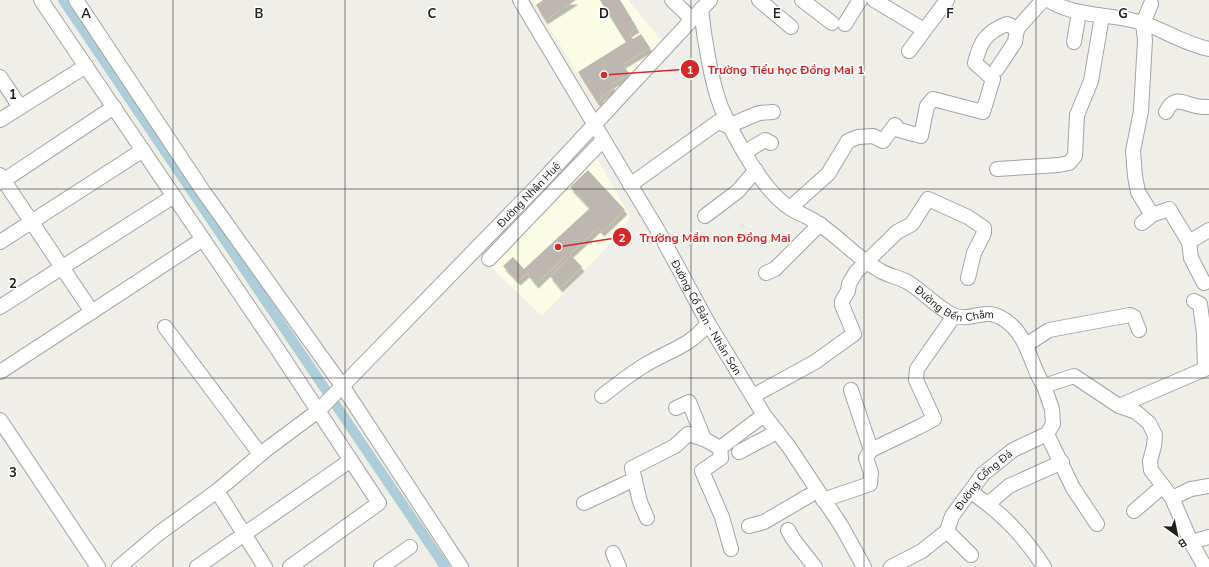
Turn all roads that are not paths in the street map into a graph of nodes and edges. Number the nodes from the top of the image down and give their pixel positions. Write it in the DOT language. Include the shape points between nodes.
graph roads {
  1 [pos="41,0"];
  2 [pos="76,0"];
  3 [pos="520,0"];
  4 [pos="672,0"];
  5 [pos="759,0"];
  6 [pos="802,0"];
  7 [pos="860,0"];
  8 [pos="874,0"];
  9 [pos="947,0"];
  10 [pos="1043,0"];
  11 [pos="1048,0"];
  12 [pos="1151,4"];
  13 [pos="701,9"];
  14 [pos="1079,12"];
  15 [pos="1102,16"];
  16 [pos="1143,23"];
  17 [pos="791,27"];
  18 [pos="1017,29"];
  19 [pos="924,30"];
  20 [pos="1074,42"];
  21 [pos="1209,49"];
  22 [pos="909,51"];
  23 [pos="86,66"];
  24 [pos="998,69"];
  25 [pos="0,76"];
  26 [pos="20,107"];
  27 [pos="114,107"];
  28 [pos="1209,107"];
  29 [pos="773,112"];
  30 [pos="1166,112"];
  31 [pos="0,120"];
  32 [pos="595,125"];
  33 [pos="730,125"];
  34 [pos="603,140"];
  35 [pos="771,143"];
  36 [pos="143,150"];
  37 [pos="745,152"];
  38 [pos="997,169"];
  39 [pos="756,170"];
  40 [pos="1,179"];
  41 [pos="541,182"];
  42 [pos="630,185"];
  43 [pos="552,194"];
  44 [pos="174,196"];
  45 [pos="790,208"];
  46 [pos="705,216"];
  47 [pos="31,222"];
  48 [pos="820,224"];
  49 [pos="1209,230"];
  50 [pos="204,239"];
  51 [pos="0,242"];
  52 [pos="1189,242"];
  53 [pos="489,259"];
  54 [pos="867,262"];
  55 [pos="62,267"];
  56 [pos="766,272"];
  57 [pos="968,278"];
  58 [pos="1204,283"];
  59 [pos="1194,301"];
  60 [pos="0,307"];
  61 [pos="92,312"];
  62 [pos="954,316"];
  63 [pos="708,323"];
  64 [pos="165,327"];
  65 [pos="1139,330"];
  66 [pos="1026,345"];
  67 [pos="0,372"];
  68 [pos="1044,386"];
  69 [pos="343,387"];
  70 [pos="851,390"];
  71 [pos="602,396"];
  72 [pos="753,396"];
  73 [pos="1119,406"];
  74 [pos="676,408"];
  75 [pos="318,411"];
  76 [pos="764,415"];
  77 [pos="0,420"];
  78 [pos="777,432"];
  79 [pos="1047,434"];
  80 [pos="704,439"];
  81 [pos="720,448"];
  82 [pos="871,450"];
  83 [pos="739,452"];
  84 [pos="260,454"];
  85 [pos="351,460"];
  86 [pos="1062,462"];
  87 [pos="636,479"];
  88 [pos="1163,486"];
  89 [pos="1209,486"];
  90 [pos="217,491"];
  91 [pos="970,492"];
  92 [pos="820,495"];
  93 [pos="1172,498"];
  94 [pos="584,503"];
  95 [pos="988,504"];
  96 [pos="1134,510"];
  97 [pos="648,518"];
  98 [pos="1097,524"];
  99 [pos="749,526"];
  100 [pos="788,530"];
  101 [pos="947,531"];
  102 [pos="244,534"];
  103 [pos="1209,536"];
  104 [pos="1191,542"];
  105 [pos="410,547"];
  106 [pos="731,549"];
  107 [pos="613,553"];
  108 [pos="971,555"];
  109 [pos="98,567"];
  110 [pos="118,567"];
  111 [pos="197,567"];
  112 [pos="266,567"];
  113 [pos="290,567"];
  114 [pos="381,567"];
  115 [pos="461,567"];
  116 [pos="619,567"];
  117 [pos="815,567"];
  118 [pos="864,567"];
  119 [pos="891,567"];
  120 [pos="1044,567"];
  121 [pos="1205,567"];
  1 -- 23 [label="street"];
  2 -- 69 [label="street" via="203,191"];
  3 -- 32 [label="street, Đường Cổ Bản - Nhân Sơn"];
  4 -- 13 [label="street"];
  5 -- 17 [label="street"];
  6 -- 7 [label="street" via="839,24"];
  8 -- 19 [label="street"];
  9 -- 19 [label="street"];
  10 -- 18 [label="street"];
  11 -- 14 [label="street" via="1066,10"];
  12 -- 16 [label="street"];
  13 -- 32 [label="street, Đường Nhân Huệ"];
  13 -- 33 [label="street, Đường Bến Chằm" via="703,31 717,95"];
  14 -- 15 [label="street"];
  14 -- 20 [label="street"];
  15 -- 16 [label="street"];
  15 -- 38 [label="street" via="1091,81 1077,115 1075,156 1069,163 1059,166"];
  16 -- 21 [label="street" via="1188,43"];
  16 -- 52 [label="street" via="1145,40 1141,110 1133,151 1134,176 1147,219 1169,210"];
  18 -- 24 [label="street" via="1016,42"];
  18 -- 45 [label="street" via="1007,24 995,28 979,45 975,63 993,80 983,112 932,99 927,106 921,136 899,130 895,125 883,141 873,136 848,141 828,174"];
  19 -- 22 [label="street"];
  23 -- 26 [label="street"];
  23 -- 27 [label="street"];
  25 -- 26 [label="street"];
  26 -- 31 [label="street"];
  27 -- 36 [label="street"];
  27 -- 40 [label="street"];
  28 -- 30 [label="street" via="1175,102"];
  29 -- 33 [label="street" via="759,113"];
  32 -- 34 [label="street, Đường Cổ Bản - Nhân Sơn"];
  32 -- 41 [label="street, Đường Nhân Huệ"];
  33 -- 37 [label="street, Đường Bến Chằm"];
  33 -- 42 [label="street" via="718,122"];
  34 -- 42 [label="street, Đường Cổ Bản - Nhân Sơn"];
  34 -- 43 [label="street"];
  35 -- 37 [label="street" via="765,140"];
  36 -- 44 [label="street"];
  36 -- 47 [label="street"];
  37 -- 39 [label="street, Đường Bến Chằm"];
  39 -- 45 [label="street, Đường Bến Chằm"];
  39 -- 46 [label="street" via="738,191"];
  40 -- 47 [label="street"];
  41 -- 43 [label="street"];
  41 -- 69 [label="street, Đường Nhân Huệ"];
  42 -- 63 [label="street, Đường Cổ Bản - Nhân Sơn" via="660,234"];
  43 -- 53 [label="street"];
  44 -- 50 [label="street"];
  44 -- 55 [label="street"];
  45 -- 48 [label="street, Đường Bến Chằm"];
  47 -- 51 [label="street"];
  47 -- 55 [label="street"];
  48 -- 54 [label="street, Đường Bến Chằm"];
  48 -- 56 [label="street" via="774,269"];
  49 -- 52 [label="street"];
  50 -- 61 [label="street"];
  50 -- 75 [label="street"];
  52 -- 58 [label="street" via="1191,258"];
  54 -- 57 [label="street" via="897,232 912,224 928,199 968,216 984,228"];
  54 -- 62 [label="street, Đường Bến Chằm" via="880,271 910,283"];
  54 -- 72 [label="street" via="853,277 842,303 854,334 815,362"];
  55 -- 60 [label="street"];
  55 -- 61 [label="street"];
  59 -- 73 [label="street" via="1200,304 1205,369"];
  61 -- 67 [label="street"];
  62 -- 66 [label="street, Đường Bến Chằm" via="991,313 1011,324"];
  62 -- 82 [label="street" via="917,369 916,380 934,418"];
  63 -- 71 [label="street" via="700,334 683,346 646,364"];
  63 -- 72 [label="street, Đường Cổ Bản - Nhân Sơn"];
  64 -- 84 [label="street"];
  65 -- 66 [label="street" via="1134,317 1130,314 1055,329"];
  66 -- 68 [label="street, Đường Bến Chằm"];
  68 -- 73 [label="street" via="1074,376"];
  68 -- 79 [label="street" via="1052,409 1053,424"];
  69 -- 75 [label="street, Đường Nhân Huệ"];
  69 -- 115 [label="street"];
  70 -- 82 [label="street"];
  72 -- 76 [label="street, Đường Cổ Bản - Nhân Sơn"];
  73 -- 88 [label="street" via="1136,412 1149,423 1155,435 1150,461 1151,470"];
  74 -- 80 [label="street" via="688,402"];
  75 -- 84 [label="street, Đường Nhân Huệ"];
  75 -- 85 [label="street"];
  76 -- 78 [label="street, Đường Cổ Bản - Nhân Sơn"];
  76 -- 81 [label="street"];
  77 -- 109 [label="street"];
  78 -- 83 [label="street"];
  78 -- 92 [label="street, Đường Cổ Bản - Nhân Sơn"];
  79 -- 86 [label="street"];
  79 -- 91 [label="street, Đường Cống Đá" via="1013,450 983,474"];
  80 -- 81 [label="street"];
  80 -- 87 [label="street" via="688,434 675,446 632,468"];
  81 -- 106 [label="street" via="721,458 702,471 722,517"];
  82 -- 92 [label="street" via="866,458 871,473 870,484"];
  84 -- 90 [label="street, Đường Nhân Huệ"];
  85 -- 102 [label="street"];
  85 -- 113 [label="street" via="380,503"];
  86 -- 95 [label="street" via="1009,486"];
  86 -- 98 [label="street" via="1073,488"];
  87 -- 94 [label="street"];
  87 -- 97 [label="street" via="640,502"];
  88 -- 93 [label="street"];
  88 -- 96 [label="street"];
  89 -- 93 [label="street" via="1191,489"];
  90 -- 102 [label="street"];
  90 -- 110 [label="street, Đường Nhân Huệ"];
  91 -- 95 [label="street"];
  91 -- 101 [label="street, Đường Cống Đá" via="952,516"];
  92 -- 99 [label="street" via="764,522"];
  92 -- 118 [label="street, Đường Cổ Bản - Nhân Sơn" via="842,527"];
  93 -- 104 [label="street"];
  95 -- 120 [label="street" via="1026,541"];
  100 -- 117 [label="street"];
  101 -- 108 [label="street"];
  101 -- 119 [label="street, Đường Cống Đá" via="922,552"];
  102 -- 111 [label="street"];
  102 -- 112 [label="street"];
  103 -- 104 [label="street"];
  104 -- 121 [label="street"];
  105 -- 114 [label="street"];
  107 -- 116 [label="street"];
}
